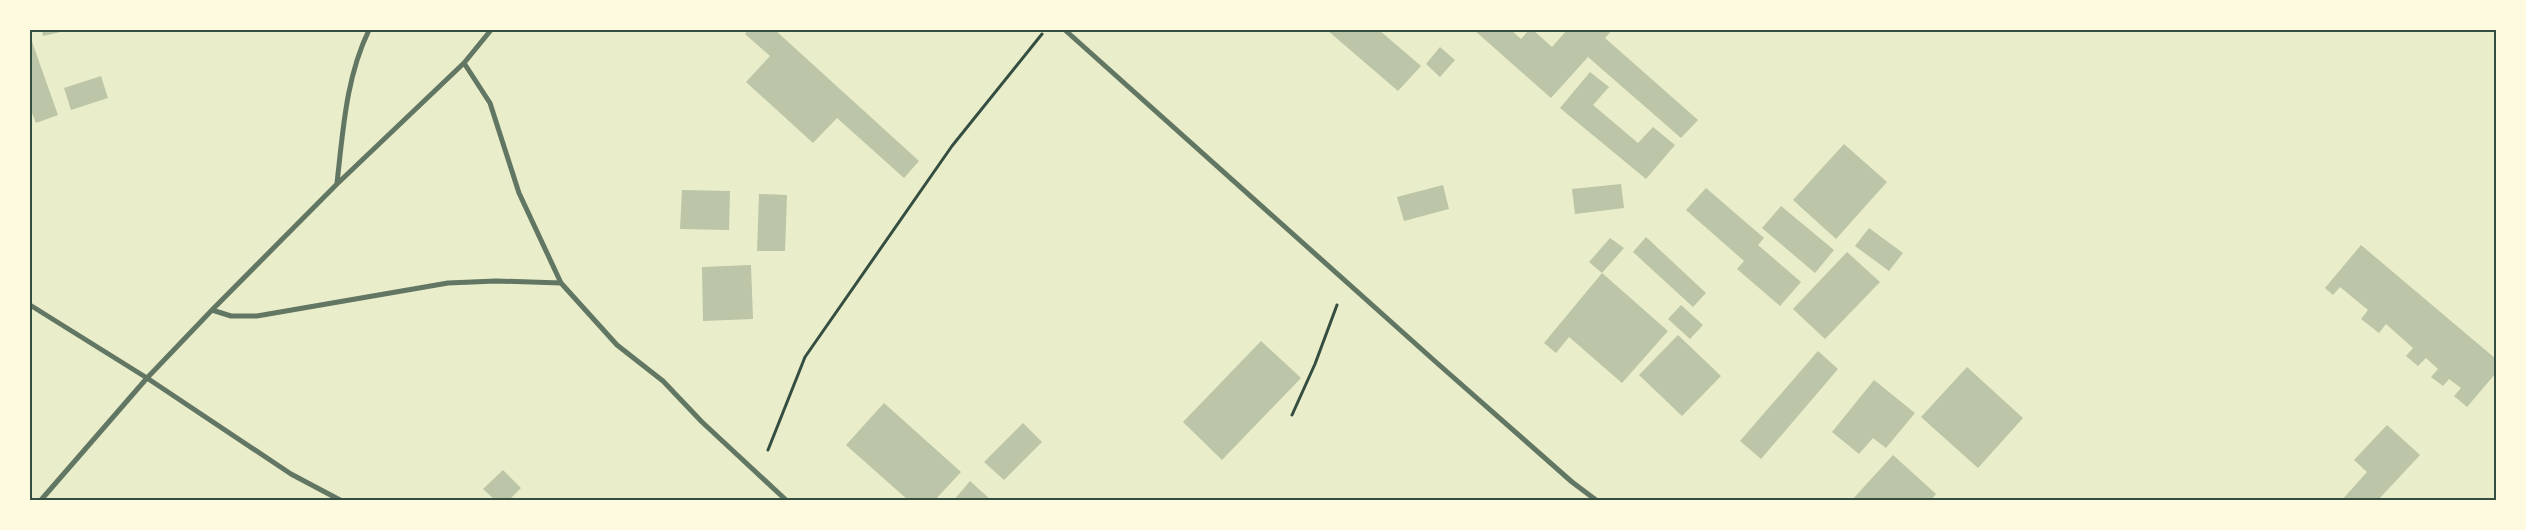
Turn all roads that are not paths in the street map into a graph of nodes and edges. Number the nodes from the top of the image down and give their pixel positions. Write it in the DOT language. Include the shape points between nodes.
graph roads {
  1 [pos="370,30"];
  2 [pos="491,30"];
  3 [pos="1065,30"];
  4 [pos="464,62"];
  5 [pos="337,184"];
  6 [pos="561,283"];
  7 [pos="30,304"];
  8 [pos="212,310"];
  9 [pos="147,378"];
  10 [pos="41,500"];
  11 [pos="340,500"];
  12 [pos="786,500"];
  13 [pos="1596,500"];
  1 -- 5 [label="street" via="358,53 346,111"];
  2 -- 4 [label="street"];
  3 -- 13 [label="street"];
  4 -- 5 [label="street"];
  4 -- 6 [label="street" via="490,103 519,193"];
  5 -- 8 [label="street"];
  6 -- 8 [label="street" via="448,283 257,316 231,316"];
  6 -- 12 [label="street" via="617,345 663,381"];
  7 -- 9 [label="street"];
  8 -- 9 [label="street"];
  9 -- 10 [label="street"];
  9 -- 11 [label="street" via="291,474"];
}
